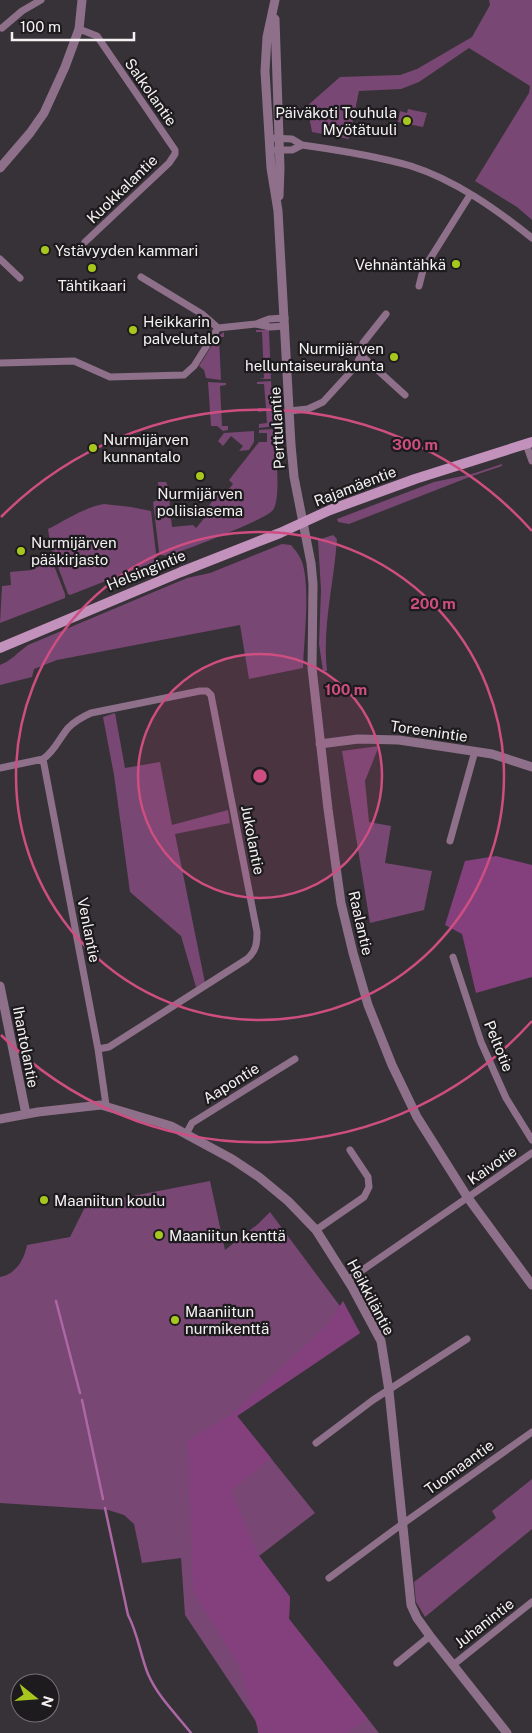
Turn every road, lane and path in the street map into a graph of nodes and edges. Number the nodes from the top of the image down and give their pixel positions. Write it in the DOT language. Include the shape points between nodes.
graph roads {
  1 [pos="41,0"];
  2 [pos="82,0"];
  3 [pos="274,4"];
  4 [pos="2,28"];
  5 [pos="79,29"];
  6 [pos="269,138"];
  7 [pos="279,138"];
  8 [pos="302,144"];
  9 [pos="270,150"];
  10 [pos="280,150"];
  11 [pos="175,154"];
  12 [pos="0,168"];
  13 [pos="470,195"];
  14 [pos="278,211"];
  15 [pos="532,238"];
  16 [pos="85,242"];
  17 [pos="0,259"];
  18 [pos="141,277"];
  19 [pos="20,278"];
  20 [pos="419,286"];
  21 [pos="386,314"];
  22 [pos="285,322"];
  23 [pos="218,328"];
  24 [pos="361,355"];
  25 [pos="0,363"];
  26 [pos="405,395"];
  27 [pos="289,411"];
  28 [pos="529,443"];
  29 [pos="532,461"];
  30 [pos="303,522"];
  31 [pos="0,648"];
  32 [pos="320,744"];
  33 [pos="475,751"];
  34 [pos="43,760"];
  35 [pos="532,767"];
  36 [pos="0,768"];
  37 [pos="450,841"];
  38 [pos="453,957"];
  39 [pos="0,986"];
  40 [pos="3,1013"];
  41 [pos="98,1049"];
  42 [pos="295,1059"];
  43 [pos="106,1105"];
  44 [pos="26,1114"];
  45 [pos="0,1119"];
  46 [pos="186,1134"];
  47 [pos="532,1140"];
  48 [pos="350,1150"];
  49 [pos="532,1153"];
  50 [pos="468,1198"];
  51 [pos="316,1230"];
  52 [pos="348,1280"];
  53 [pos="532,1285"];
  54 [pos="467,1339"];
  55 [pos="389,1391"];
  56 [pos="532,1432"];
  57 [pos="316,1443"];
  58 [pos="403,1524"];
  59 [pos="329,1578"];
  60 [pos="532,1602"];
  61 [pos="430,1636"];
  62 [pos="397,1663"];
  63 [pos="453,1665"];
  64 [pos="507,1733"];
  1 -- 4 [label="street"];
  2 -- 5 [label="street"];
  3 -- 6 [label="street, Perttulantie" via="265,72"];
  3 -- 7 [label="street, Perttulantie"];
  5 -- 11 [label="street, Salkolantie" via="97,36"];
  5 -- 12 [label="street" via="44,113"];
  6 -- 7 [label="street"];
  6 -- 9 [label="street, Perttulantie"];
  7 -- 8 [label="street"];
  7 -- 10 [label="street, Perttulantie"];
  8 -- 10 [label="street" via="292,150"];
  8 -- 13 [label="street" via="412,167"];
  9 -- 10 [label="street"];
  9 -- 14 [label="street, Perttulantie"];
  10 -- 14 [label="street, Perttulantie"];
  11 -- 16 [label="street, Kuokkalantie"];
  13 -- 15 [label="street"];
  13 -- 20 [label="street" via="423,270"];
  14 -- 22 [label="street, Perttulantie"];
  17 -- 19 [label="street"];
  18 -- 23 [label="street" via="202,314"];
  21 -- 24 [label="street" via="363,343"];
  22 -- 23 [label="street" via="270,327 256,324"];
  22 -- 27 [label="street, Perttulantie"];
  23 -- 25 [label="street" via="194,366 184,375 110,377 74,362"];
  24 -- 26 [label="street"];
  24 -- 27 [label="street" via="355,367 323,402 308,409"];
  27 -- 30 [label="street, Perttulantie" via="294,477"];
  28 -- 29 [label="street"];
  28 -- 30 [label="main road, Rajamäentie" via="414,479"];
  30 -- 31 [label="main road, Helsingintie"];
  30 -- 32 [label="street, Raalantie" via="313,584 312,668"];
  32 -- 33 [label="street, Toreenintie" via="380,738"];
  32 -- 50 [label="street, Raalantie" via="341,902 368,1005 392,1065 418,1116"];
  33 -- 35 [label="street, Toreenintie"];
  33 -- 37 [label="street"];
  34 -- 36 [label="street"];
  34 -- 41 [label="street, Venlantie"];
  34 -- 41 [label="street, Jukolantie" via="77,720 91,713 200,691 211,695 257,944 247,959 110,1047"];
  38 -- 47 [label="street, Peltotie" via="481,1042 506,1098"];
  39 -- 40 [label="street, Ihantolantie"];
  40 -- 44 [label="street, Ihantolantie"];
  41 -- 43 [label="street, Venlantie"];
  42 -- 46 [label="street, Aapontie" via="192,1124"];
  43 -- 44 [label="street, Heikkiläntie"];
  43 -- 46 [label="street, Heikkiläntie"];
  44 -- 45 [label="street, Heikkiläntie"];
  46 -- 51 [label="street, Heikkiläntie" via="259,1177"];
  48 -- 51 [label="street" via="368,1177 369,1187 364,1197"];
  49 -- 50 [label="street, Kaivotie"];
  50 -- 52 [label="street, Kaivotie"];
  50 -- 53 [label="street, Raalantie"];
  51 -- 52 [label="street, Heikkiläntie"];
  52 -- 55 [label="street, Heikkiläntie" via="381,1341"];
  54 -- 55 [label="street"];
  55 -- 57 [label="street"];
  55 -- 58 [label="street, Heikkiläntie"];
  56 -- 58 [label="street, Tuomaantie"];
  58 -- 59 [label="street, Tuomaantie"];
  58 -- 61 [label="street, Heikkiläntie" via="411,1605"];
  60 -- 63 [label="street, Juhanintie"];
  61 -- 62 [label="street"];
  61 -- 63 [label="street, Heikkiläntie"];
  63 -- 64 [label="street, Heikkiläntie"];
}
